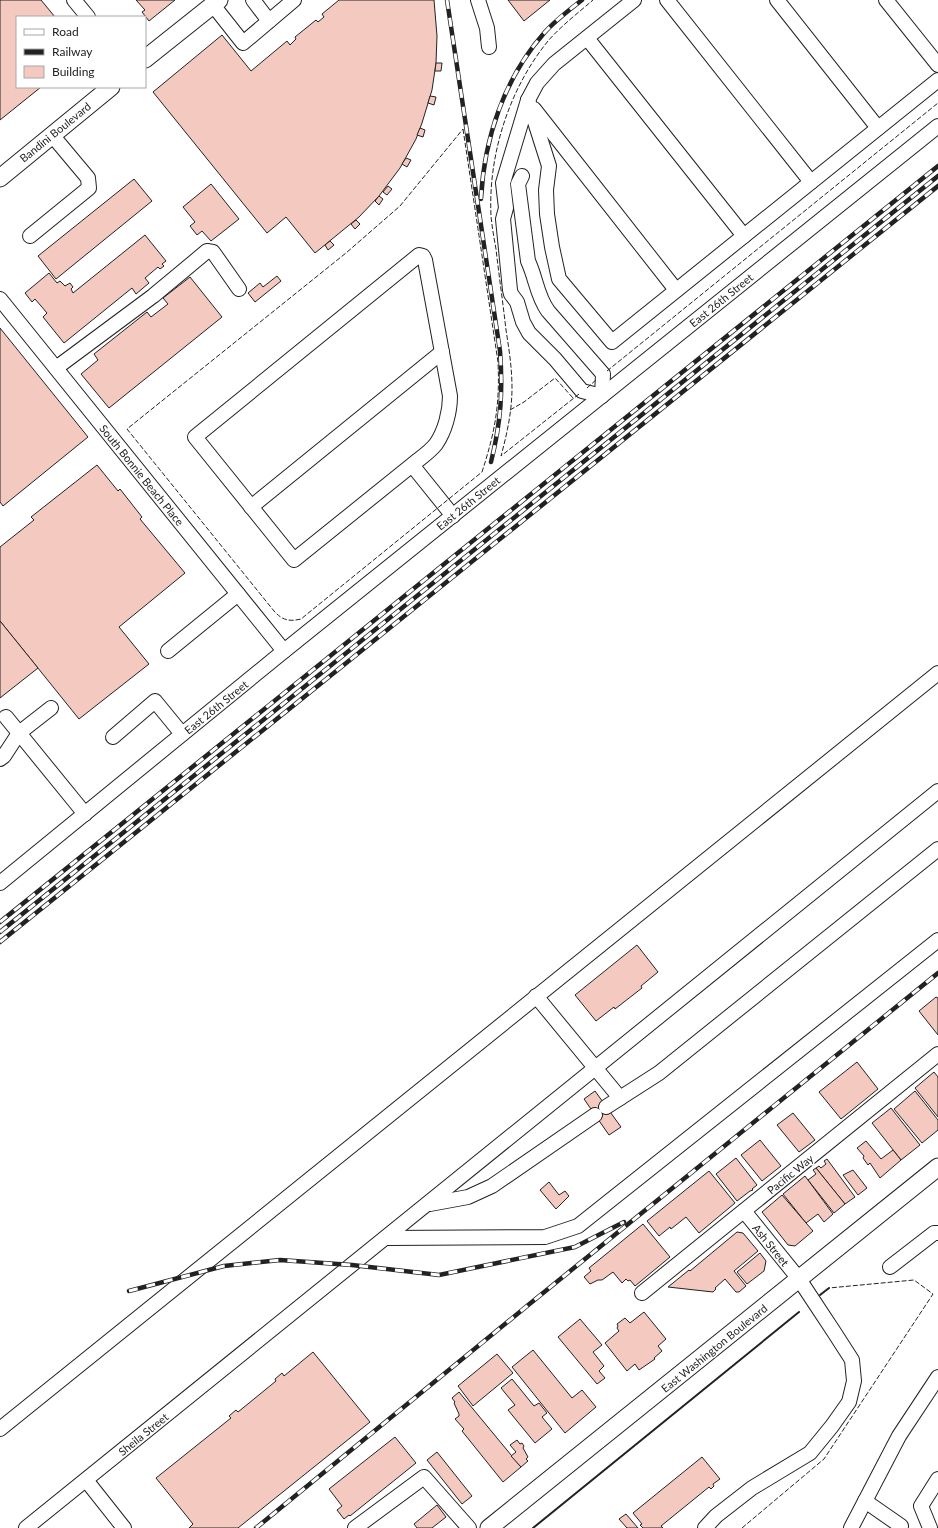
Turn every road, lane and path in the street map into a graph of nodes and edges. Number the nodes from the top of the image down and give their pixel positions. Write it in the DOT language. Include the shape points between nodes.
graph roads {
  1 [pos="74,0"];
  2 [pos="253,0"];
  3 [pos="294,0"];
  4 [pos="478,0"];
  5 [pos="634,0"];
  6 [pos="667,0"];
  7 [pos="777,0"];
  8 [pos="886,0"];
  9 [pos="216,3"];
  10 [pos="87,16"];
  11 [pos="269,21"];
  12 [pos="587,38"];
  13 [pos="489,47"];
  14 [pos="146,58"];
  15 [pos="938,65"];
  16 [pos="938,80"];
  17 [pos="110,88"];
  18 [pos="528,100"];
  19 [pos="938,126"];
  20 [pos="878,128"];
  21 [pos="52,135"];
  22 [pos="511,159"];
  23 [pos="0,178"];
  24 [pos="810,182"];
  25 [pos="30,236"];
  26 [pos="744,236"];
  27 [pos="239,289"];
  28 [pos="676,290"];
  29 [pos="0,300"];
  30 [pos="442,352"];
  31 [pos="56,368"];
  32 [pos="602,396"];
  33 [pos="412,465"];
  34 [pos="251,507"];
  35 [pos="453,516"];
  36 [pos="238,594"];
  37 [pos="168,651"];
  38 [pos="284,651"];
  39 [pos="938,673"];
  40 [pos="51,708"];
  41 [pos="6,717"];
  42 [pos="18,733"];
  43 [pos="182,734"];
  44 [pos="113,737"];
  45 [pos="0,759"];
  46 [pos="938,791"];
  47 [pos="85,814"];
  48 [pos="938,849"];
  49 [pos="0,883"];
  50 [pos="938,940"];
  51 [pos="536,996"];
  52 [pos="938,1054"];
  53 [pos="595,1068"];
  54 [pos="620,1098"];
  55 [pos="938,1167"];
  56 [pos="428,1204"];
  57 [pos="744,1211"];
  58 [pos="938,1233"];
  59 [pos="387,1238"];
  60 [pos="890,1267"];
  61 [pos="799,1279"];
  62 [pos="642,1293"];
  63 [pos="938,1377"];
  64 [pos="0,1429"];
  65 [pos="938,1479"];
  66 [pos="86,1480"];
  67 [pos="865,1501"];
  68 [pos="901,1526"];
  69 [pos="26,1528"];
  70 [pos="124,1528"];
  71 [pos="356,1528"];
  72 [pos="469,1528"];
  73 [pos="490,1528"];
  74 [pos="705,1528"];
  75 [pos="851,1528"];
  76 [pos="930,1528"];
  1 -- 10 [label="street"];
  2 -- 11 [label="street"];
  3 -- 11 [label="street"];
  4 -- 13 [label="street" via="487,28"];
  5 -- 12 [label="street"];
  6 -- 24 [label="street"];
  7 -- 20 [label="street"];
  8 -- 15 [label="street"];
  9 -- 11 [label="street" via="243,43"];
  9 -- 14 [label="main road"];
  12 -- 18 [label="street" via="554,64 537,83"];
  12 -- 26 [label="street"];
  16 -- 20 [label="street"];
  17 -- 21 [label="main road, Bandini Boulevard"];
  18 -- 22 [label="street"];
  18 -- 28 [label="street"];
  18 -- 28 [label="street" via="549,166 547,214 559,278 612,342"];
  19 -- 32 [label="street, East 26th Street"];
  20 -- 24 [label="street"];
  21 -- 23 [label="main road, Bandini Boulevard"];
  21 -- 25 [label="street" via="88,178 89,188"];
  22 -- 32 [label="street" via="527,183 535,246 536,260 533,271 537,292 542,302 603,374"];
  22 -- 32 [label="street" via="503,183 506,208 512,218 520,292 517,302 523,322 529,333 582,391"];
  24 -- 26 [label="street"];
  26 -- 28 [label="street"];
  27 -- 31 [label="street" via="213,252 207,251 153,296"];
  29 -- 31 [label="street, South Bonnie Beach Place"];
  30 -- 33 [label="street" via="450,409 436,444"];
  30 -- 34 [label="street"];
  30 -- 34 [label="street" via="426,260 419,256 195,437"];
  31 -- 36 [label="street, South Bonnie Beach Place"];
  32 -- 35 [label="street, East 26th Street"];
  33 -- 34 [label="street" via="294,560"];
  33 -- 35 [label="street"];
  35 -- 38 [label="street, East 26th Street"];
  36 -- 37 [label="street"];
  36 -- 38 [label="street, South Bonnie Beach Place"];
  38 -- 43 [label="street, East 26th Street"];
  39 -- 51 [label="street"];
  40 -- 42 [label="street"];
  41 -- 42 [label="street"];
  42 -- 45 [label="street"];
  42 -- 47 [label="street"];
  43 -- 44 [label="street" via="155,701"];
  43 -- 47 [label="street, East 26th Street"];
  46 -- 53 [label="street, Sheila Street"];
  47 -- 49 [label="street, East 26th Street"];
  48 -- 54 [label="street" via="659,1073"];
  50 -- 59 [label="street" via="578,1226 545,1237"];
  51 -- 53 [label="street"];
  51 -- 64 [label="street"];
  52 -- 57 [label="street, Pacific Way"];
  53 -- 54 [label="street"];
  53 -- 56 [label="street, Sheila Street"];
  54 -- 56 [label="street" via="492,1186 468,1197"];
  55 -- 61 [label="main road, East Washington Boulevard"];
  56 -- 59 [label="street, Sheila Street"];
  57 -- 61 [label="street, Ash Street"];
  57 -- 62 [label="street, Pacific Way"];
  58 -- 60 [label="street" via="934,1233"];
  59 -- 66 [label="street, Sheila Street"];
  61 -- 73 [label="main road, East Washington Boulevard"];
  61 -- 74 [label="street, Ash Street" via="852,1360 854,1381 849,1402 810,1453 752,1488 716,1516"];
  63 -- 67 [label="street" via="899,1436"];
  65 -- 76 [label="street" via="921,1506"];
  66 -- 69 [label="street, Sheila Street"];
  66 -- 70 [label="street"];
  67 -- 68 [label="street"];
  67 -- 75 [label="street"];
  71 -- 72 [label="street" via="424,1477"];
}
